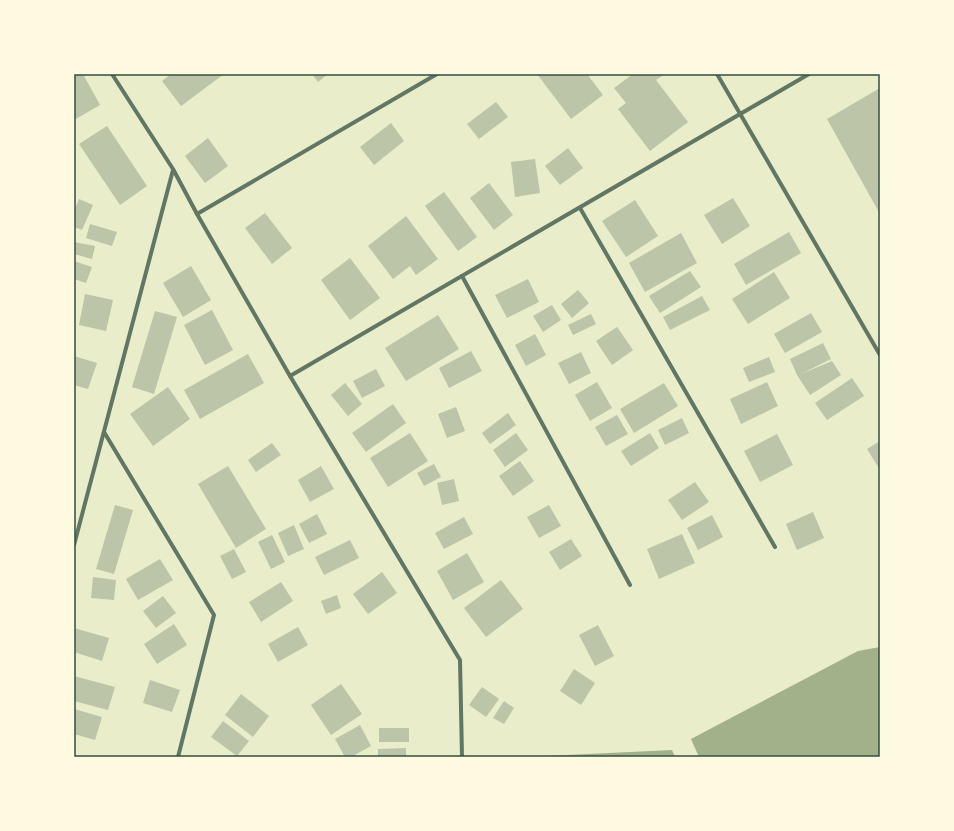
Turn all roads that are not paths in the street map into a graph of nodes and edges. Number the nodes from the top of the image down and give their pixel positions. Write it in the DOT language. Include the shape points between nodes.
graph roads {
  1 [pos="112,74"];
  2 [pos="437,74"];
  3 [pos="717,74"];
  4 [pos="809,74"];
  5 [pos="740,114"];
  6 [pos="173,169"];
  7 [pos="580,208"];
  8 [pos="197,214"];
  9 [pos="462,276"];
  10 [pos="880,355"];
  11 [pos="290,376"];
  12 [pos="104,432"];
  13 [pos="74,545"];
  14 [pos="775,547"];
  15 [pos="630,585"];
  16 [pos="178,757"];
  17 [pos="462,757"];
  1 -- 6 [label="street"];
  2 -- 8 [label="street"];
  3 -- 5 [label="street"];
  4 -- 5 [label="street"];
  5 -- 7 [label="street"];
  5 -- 10 [label="street"];
  6 -- 8 [label="street"];
  6 -- 12 [label="street"];
  7 -- 9 [label="street"];
  7 -- 14 [label="street"];
  8 -- 11 [label="street"];
  9 -- 11 [label="street"];
  9 -- 15 [label="street"];
  11 -- 17 [label="street" via="460,660"];
  12 -- 13 [label="street"];
  12 -- 16 [label="street" via="214,615"];
}
